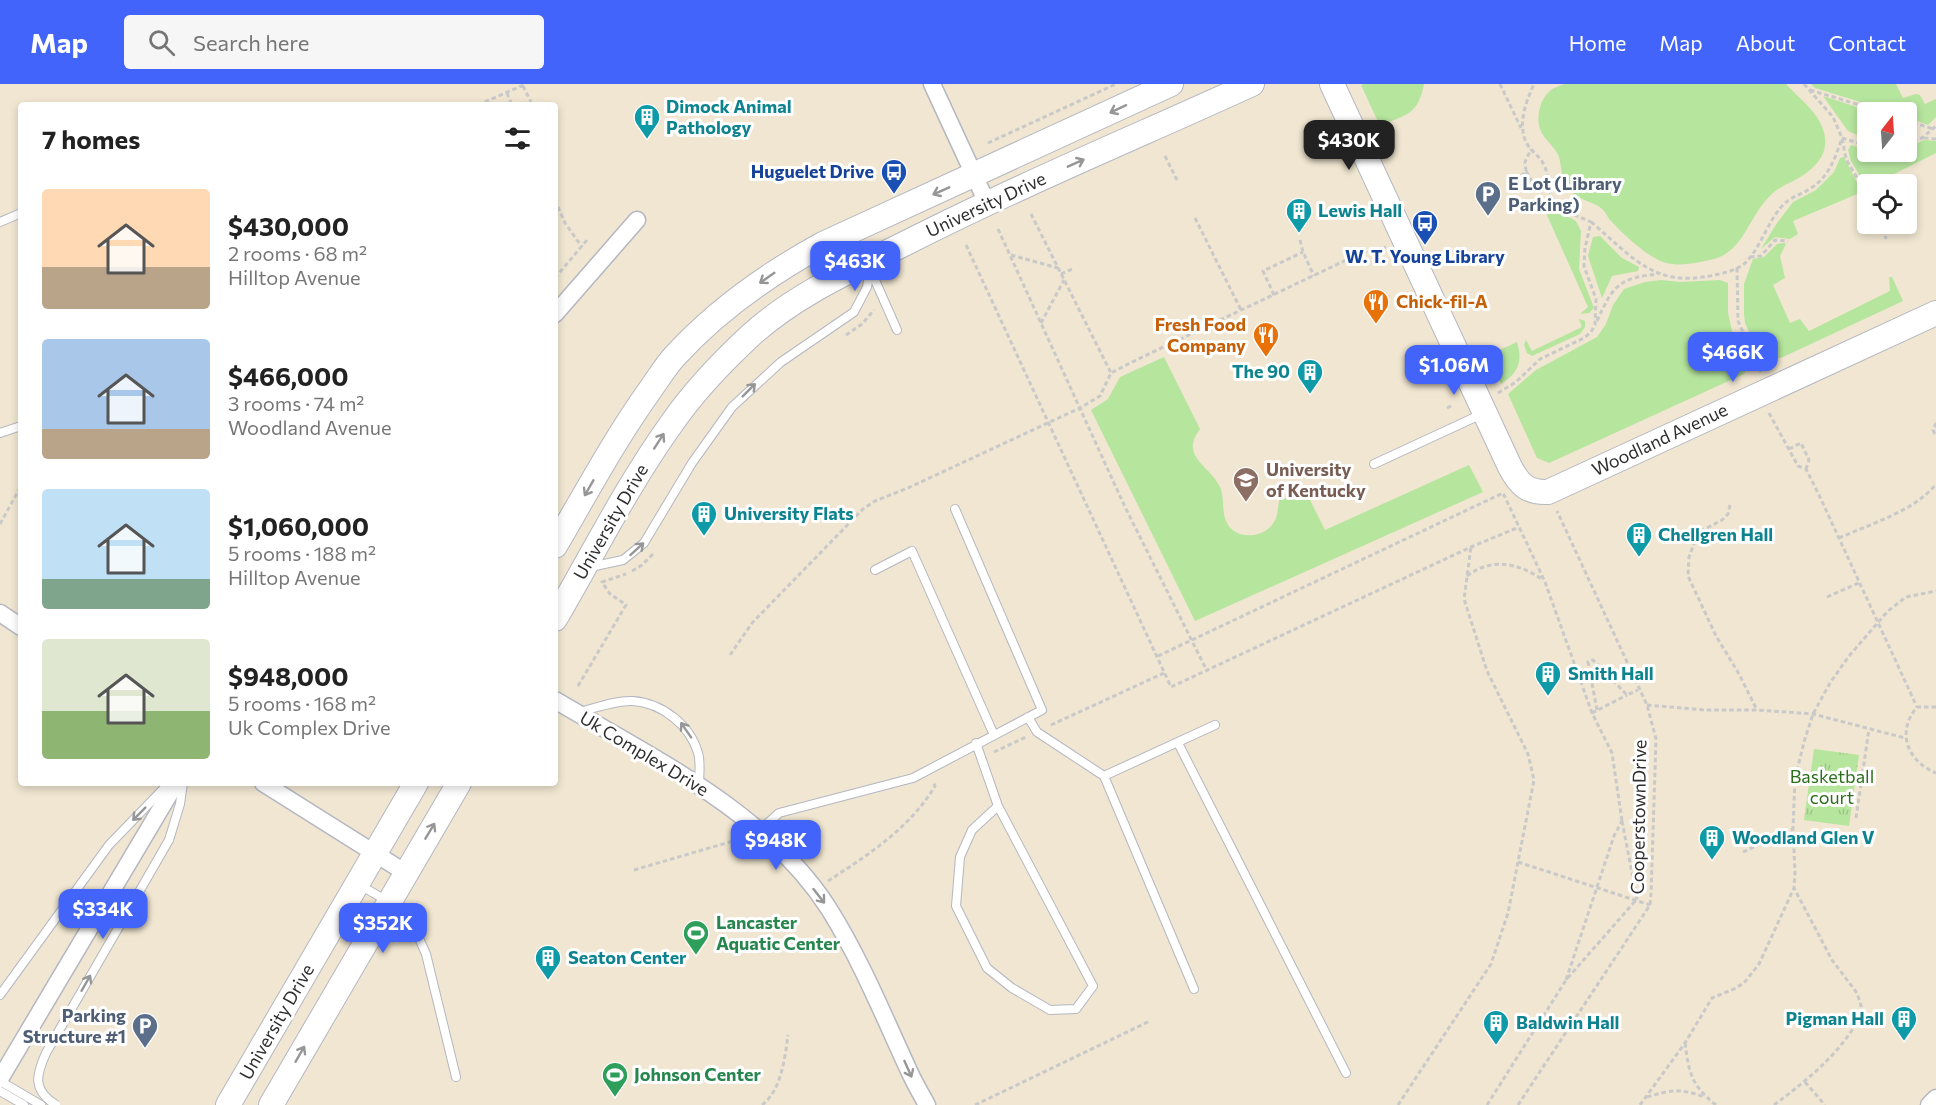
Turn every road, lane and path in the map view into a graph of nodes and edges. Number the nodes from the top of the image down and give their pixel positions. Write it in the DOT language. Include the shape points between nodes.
graph roads {
  1 [pos="932,84"];
  2 [pos="1116,84"];
  3 [pos="1171,84"];
  4 [pos="1252,84"];
  5 [pos="1332,84"];
  6 [pos="1500,84"];
  7 [pos="1534,84"];
  8 [pos="1804,84"];
  9 [pos="524,85"];
  10 [pos="1808,89"];
  11 [pos="507,93"];
  12 [pos="485,102"];
  13 [pos="511,102"];
  14 [pos="531,102"];
  15 [pos="1857,104"];
  16 [pos="1917,123"];
  17 [pos="1934,127"];
  18 [pos="1522,131"];
  19 [pos="1842,138"];
  20 [pos="1922,138"];
  21 [pos="1936,139"];
  22 [pos="1917,140"];
  23 [pos="988,143"];
  24 [pos="1857,143"];
  25 [pos="1531,149"];
  26 [pos="1166,156"];
  27 [pos="1526,171"];
  28 [pos="975,176"];
  29 [pos="1857,178"];
  30 [pos="1177,180"];
  31 [pos="1515,189"];
  32 [pos="1537,191"];
  33 [pos="987,203"];
  34 [pos="558,207"];
  35 [pos="18,214"];
  36 [pos="1031,214"];
  37 [pos="1195,218"];
  38 [pos="637,220"];
  39 [pos="0,222"];
  40 [pos="1591,222"];
  41 [pos="998,229"];
  42 [pos="1884,234"];
  43 [pos="1886,239"];
  44 [pos="588,240"];
  45 [pos="1300,240"];
  46 [pos="1788,242"];
  47 [pos="966,245"];
  48 [pos="582,247"];
  49 [pos="1386,247"];
  50 [pos="1303,252"];
  51 [pos="1010,254"];
  52 [pos="1750,257"];
  53 [pos="869,266"];
  54 [pos="1058,268"];
  55 [pos="1737,268"];
  56 [pos="1072,269"];
  57 [pos="1061,274"];
  58 [pos="1658,274"];
  59 [pos="558,275"];
  60 [pos="1314,276"];
  61 [pos="1064,280"];
  62 [pos="1274,295"];
  63 [pos="882,297"];
  64 [pos="1241,310"];
  65 [pos="558,311"];
  66 [pos="1936,313"];
  67 [pos="1041,323"];
  68 [pos="1595,325"];
  69 [pos="897,330"];
  70 [pos="839,339"];
  71 [pos="1761,372"];
  72 [pos="1111,373"];
  73 [pos="1492,403"];
  74 [pos="1453,405"];
  75 [pos="1080,408"];
  76 [pos="1447,408"];
  77 [pos="1768,410"];
  78 [pos="1050,423"];
  79 [pos="1936,423"];
  80 [pos="18,427"];
  81 [pos="0,433"];
  82 [pos="1936,436"];
  83 [pos="1789,449"];
  84 [pos="1374,464"];
  85 [pos="1806,469"];
  86 [pos="1936,484"];
  87 [pos="18,491"];
  88 [pos="1548,492"];
  89 [pos="1730,505"];
  90 [pos="956,509"];
  91 [pos="0,524"];
  92 [pos="1519,527"];
  93 [pos="1839,538"];
  94 [pos="558,541"];
  95 [pos="1472,547"];
  96 [pos="656,550"];
  97 [pos="584,569"];
  98 [pos="875,570"];
  99 [pos="1467,576"];
  100 [pos="1545,582"];
  101 [pos="1859,583"];
  102 [pos="1936,591"];
  103 [pos="1827,597"];
  104 [pos="0,613"];
  105 [pos="558,614"];
  106 [pos="1878,624"];
  107 [pos="18,625"];
  108 [pos="1192,639"];
  109 [pos="730,655"];
  110 [pos="1157,657"];
  111 [pos="1207,671"];
  112 [pos="578,686"];
  113 [pos="1638,690"];
  114 [pos="1627,695"];
  115 [pos="558,702"];
  116 [pos="1647,705"];
  117 [pos="1917,707"];
  118 [pos="1936,707"];
  119 [pos="1597,710"];
  120 [pos="1757,710"];
  121 [pos="1592,712"];
  122 [pos="577,713"];
  123 [pos="1813,714"];
  124 [pos="1028,717"];
  125 [pos="1215,725"];
  126 [pos="1869,729"];
  127 [pos="994,735"];
  128 [pos="1905,738"];
  129 [pos="1178,743"];
  130 [pos="976,744"];
  131 [pos="1936,773"];
  132 [pos="1104,776"];
  133 [pos="933,780"];
  134 [pos="699,785"];
  135 [pos="167,786"];
  136 [pos="174,786"];
  137 [pos="183,786"];
  138 [pos="268,786"];
  139 [pos="414,786"];
  140 [pos="457,786"];
  141 [pos="998,806"];
  142 [pos="1856,818"];
  143 [pos="1622,821"];
  144 [pos="1793,829"];
  145 [pos="759,831"];
  146 [pos="740,839"];
  147 [pos="1743,852"];
  148 [pos="375,854"];
  149 [pos="1517,862"];
  150 [pos="634,870"];
  151 [pos="406,873"];
  152 [pos="358,884"];
  153 [pos="1598,887"];
  154 [pos="1794,888"];
  155 [pos="814,890"];
  156 [pos="1637,899"];
  157 [pos="388,902"];
  158 [pos="1650,904"];
  159 [pos="1566,980"];
  160 [pos="1194,989"];
  161 [pos="0,995"];
  162 [pos="1150,1021"];
  163 [pos="788,1035"];
  164 [pos="1685,1042"];
  165 [pos="1346,1072"];
  166 [pos="456,1077"];
  167 [pos="0,1080"];
  168 [pos="1805,1082"];
  169 [pos="0,1091"];
  170 [pos="1645,1097"];
  171 [pos="1707,1097"];
  172 [pos="1936,1098"];
  173 [pos="24,1105"];
  174 [pos="41,1105"];
  175 [pos="56,1105"];
  176 [pos="228,1105"];
  177 [pos="271,1105"];
  178 [pos="762,1105"];
  179 [pos="927,1105"];
  180 [pos="975,1105"];
  181 [pos="1398,1105"];
  182 [pos="1487,1105"];
  183 [pos="1518,1105"];
  184 [pos="1640,1105"];
  185 [pos="1716,1105"];
  186 [pos="1774,1105"];
  187 [pos="1825,1105"];
  188 [pos="1929,1105"];
  1 -- 28 [label="street"];
  2 -- 23 [label="path"];
  3 -- 28 [label="street, University Drive, one-way"];
  33 -- 4 [label="street, University Drive, one-way"];
  5 -- 73 [label="street"];
  6 -- 18 [label="path"];
  7 -- 18 [label="path"];
  8 -- 10 [label="path"];
  9 -- 11 [label="path"];
  9 -- 14 [label="path"];
  10 -- 15 [label="path"];
  10 -- 19 [label="path" via="1833,117"];
  11 -- 12 [label="path"];
  11 -- 13 [label="path"];
  16 -- 17 [label="path"];
  17 -- 20 [label="path"];
  18 -- 25 [label="path"];
  19 -- 24 [label="path"];
  19 -- 29 [label="path" via="1846,159"];
  19 -- 52 [label="path" via="1829,170 1816,185 1785,203"];
  20 -- 21 [label="path"];
  20 -- 22 [label="path"];
  25 -- 27 [label="path"];
  25 -- 40 [label="path" via="1543,163 1555,203"];
  26 -- 30 [label="path"];
  27 -- 31 [label="path" via="1516,181"];
  27 -- 32 [label="path"];
  28 -- 33 [label="street"];
  28 -- 94 [label="street, University Drive, one-way" via="786,264 704,327 673,358 631,417"];
  33 -- 53 [label="street, University Drive"];
  34 -- 48 [label="path"];
  35 -- 39 [label="lane"];
  36 -- 54 [label="path"];
  37 -- 64 [label="path"];
  38 -- 65 [label="street"];
  40 -- 58 [label="path" via="1637,262"];
  40 -- 68 [label="path" via="1584,266 1596,299"];
  41 -- 51 [label="path"];
  42 -- 43 [label="path"];
  44 -- 48 [label="path"];
  45 -- 50 [label="path"];
  46 -- 52 [label="path" via="1775,240 1761,256"];
  47 -- 78 [label="path"];
  48 -- 59 [label="path"];
  49 -- 60 [label="path" via="1363,252"];
  50 -- 60 [label="path"];
  50 -- 62 [label="path" via="1263,272"];
  51 -- 54 [label="path"];
  51 -- 67 [label="path"];
  52 -- 55 [label="path"];
  53 -- 63 [label="lane"];
  97 -- 53 [label="street, University Drive, one-way" via="651,454 700,388 752,334 807,293"];
  97 -- 53 [label="lane, one-way" via="623,560 644,543 692,463 732,407 781,362 854,312 867,287"];
  54 -- 57 [label="path"];
  55 -- 58 [label="path" via="1693,279"];
  55 -- 71 [label="path" via="1738,321"];
  56 -- 57 [label="path"];
  57 -- 61 [label="path"];
  58 -- 68 [label="path" via="1615,287"];
  60 -- 62 [label="path"];
  61 -- 67 [label="path"];
  61 -- 72 [label="path"];
  62 -- 64 [label="path"];
  63 -- 69 [label="lane"];
  63 -- 70 [label="path" via="862,324"];
  64 -- 72 [label="path"];
  66 -- 88 [label="street, Woodland Avenue"];
  67 -- 75 [label="path"];
  68 -- 73 [label="path" via="1584,338 1540,359"];
  72 -- 75 [label="path" via="1100,396"];
  73 -- 84 [label="lane"];
  73 -- 88 [label="street" via="1518,481 1532,492"];
  74 -- 76 [label="path"];
  75 -- 78 [label="path"];
  75 -- 108 [label="path"];
  77 -- 83 [label="path"];
  78 -- 109 [label="path" via="863,509 752,623"];
  78 -- 110 [label="path"];
  79 -- 82 [label="path"];
  80 -- 81 [label="lane"];
  83 -- 85 [label="path" via="1798,466"];
  83 -- 85 [label="path" via="1801,443 1809,460"];
  85 -- 93 [label="path"];
  86 -- 93 [label="path" via="1915,504"];
  87 -- 91 [label="path"];
  88 -- 113 [label="path, CooperstownDrive"];
  89 -- 120 [label="path" via="1728,514 1703,530 1695,541 1688,576"];
  90 -- 124 [label="lane" via="1042,710"];
  92 -- 95 [label="path"];
  92 -- 100 [label="path"];
  92 -- 108 [label="path" via="1503,493"];
  93 -- 101 [label="path"];
  95 -- 99 [label="path"];
  95 -- 111 [label="path"];
  96 -- 112 [label="path" via="642,565 602,582 610,594 627,605"];
  97 -- 105 [label="street, University Drive"];
  98 -- 127 [label="lane" via="912,551"];
  99 -- 100 [label="path" via="1493,564 1513,565"];
  99 -- 149 [label="path" via="1464,599 1487,671 1528,754 1534,780"];
  100 -- 121 [label="path"];
  101 -- 103 [label="path"];
  101 -- 106 [label="path"];
  102 -- 106 [label="path" via="1906,597"];
  104 -- 107 [label="street"];
  106 -- 117 [label="path"];
  106 -- 123 [label="path" via="1849,656"];
  108 -- 110 [label="path"];
  108 -- 111 [label="path"];
  110 -- 111 [label="path" via="1171,687"];
  113 -- 114 [label="path"];
  113 -- 116 [label="path, CooperstownDrive"];
  114 -- 119 [label="path"];
  114 -- 119 [label="path" via="1593,660 1588,662"];
  115 -- 122 [label="street, Uk Complex Drive"];
  116 -- 120 [label="path"];
  116 -- 158 [label="path, CooperstownDrive" via="1656,739"];
  117 -- 118 [label="path"];
  117 -- 128 [label="path" via="1909,719"];
  119 -- 121 [label="path"];
  120 -- 123 [label="path"];
  121 -- 143 [label="path" via="1612,753"];
  122 -- 134 [label="street, Uk Complex Drive"];
  134 -- 122 [label="lane, one-way" via="699,755 693,740 680,722 659,707 633,701"];
  123 -- 126 [label="path"];
  123 -- 144 [label="path" via="1795,779"];
  124 -- 127 [label="lane"];
  124 -- 132 [label="lane" via="1037,732"];
  125 -- 129 [label="lane"];
  126 -- 128 [label="path"];
  126 -- 142 [label="path"];
  127 -- 130 [label="lane"];
  128 -- 131 [label="path" via="1915,758"];
  129 -- 132 [label="lane"];
  129 -- 165 [label="lane"];
  130 -- 141 [label="lane"];
  130 -- 145 [label="lane" via="913,778 779,813"];
  132 -- 160 [label="lane"];
  133 -- 155 [label="path" via="935,786 929,795 891,838"];
  134 -- 145 [label="street, Uk Complex Drive"];
  135 -- 161 [label="lane, one-way" via="109,845"];
  136 -- 167 [label="street"];
  175 -- 137 [label="lane, one-way, bridge" via="42,1094 37,1079 39,1069 169,840"];
  138 -- 148 [label="street"];
  139 -- 148 [label="street, University Drive"];
  151 -- 140 [label="street, University Drive, one-way"];
  141 -- 141 [label="lane" via="972,830 960,857 956,906 987,968 1050,1010 1076,1009 1093,987"];
  143 -- 153 [label="path"];
  143 -- 156 [label="path"];
  144 -- 147 [label="path"];
  144 -- 154 [label="path"];
  145 -- 155 [label="street, Uk Complex Drive"];
  146 -- 150 [label="path"];
  148 -- 151 [label="street"];
  148 -- 152 [label="street, University Drive"];
  149 -- 153 [label="path"];
  149 -- 181 [label="path" via="1508,913 1491,964"];
  151 -- 157 [label="street, University Drive"];
  152 -- 157 [label="lane"];
  152 -- 176 [label="street, University Drive"];
  153 -- 156 [label="path"];
  153 -- 159 [label="path"];
  154 -- 164 [label="path" via="1759,964 1744,983 1712,998"];
  154 -- 168 [label="path" via="1832,960 1857,993 1863,1012 1838,1051"];
  155 -- 179 [label="street, Uk Complex Drive, one-way" via="851,948"];
  156 -- 158 [label="path"];
  156 -- 159 [label="path"];
  157 -- 166 [label="lane" via="414,927 426,954"];
  177 -- 157 [label="street, University Drive, one-way"];
  158 -- 183 [label="path, CooperstownDrive"];
  159 -- 182 [label="path"];
  162 -- 180 [label="path"];
  163 -- 178 [label="path" via="771,1099"];
  164 -- 170 [label="path"];
  164 -- 171 [label="path" via="1689,1072"];
  167 -- 174 [label="lane"];
  168 -- 186 [label="path"];
  168 -- 187 [label="path"];
  169 -- 173 [label="lane"];
  170 -- 171 [label="path" via="1669,1090"];
  170 -- 184 [label="path"];
  171 -- 185 [label="path"];
  172 -- 188 [label="street"];
}
